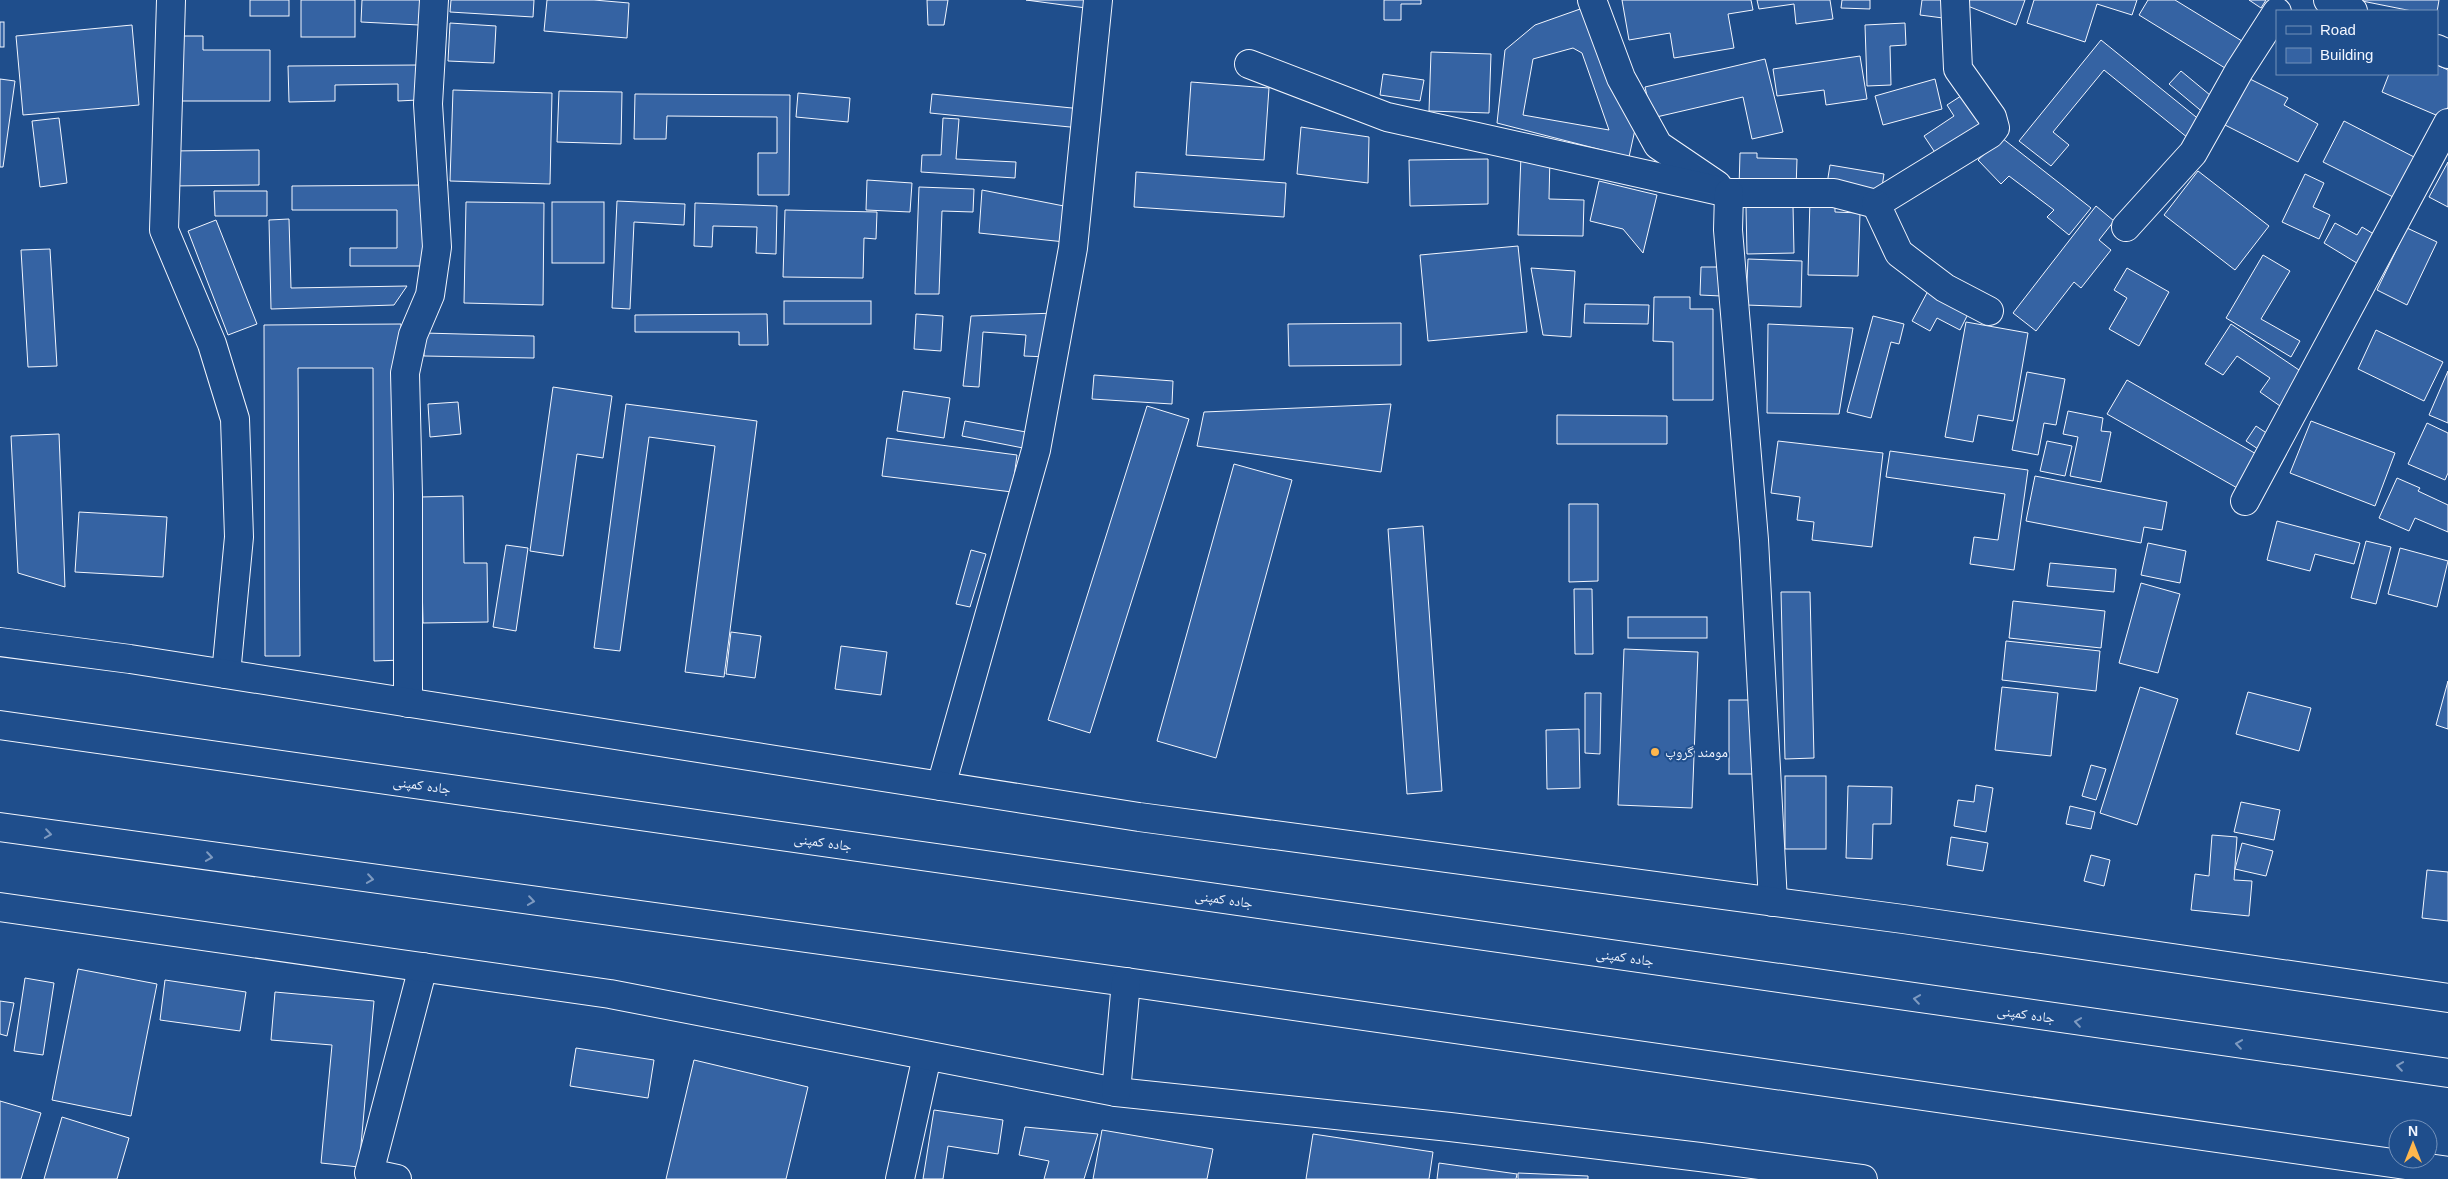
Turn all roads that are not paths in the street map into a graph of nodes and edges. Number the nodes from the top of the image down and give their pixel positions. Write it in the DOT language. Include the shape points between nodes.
graph roads {
  1 [pos="171,0"];
  2 [pos="434,0"];
  3 [pos="1098,0"];
  4 [pos="1592,0"];
  5 [pos="1956,0"];
  6 [pos="2328,0"];
  7 [pos="2351,10"];
  8 [pos="2276,13"];
  9 [pos="1249,64"];
  10 [pos="2448,123"];
  11 [pos="1729,193"];
  12 [pos="1876,204"];
  13 [pos="2126,227"];
  14 [pos="1989,311"];
  15 [pos="2246,501"];
  16 [pos="0,642"];
  17 [pos="226,674"];
  18 [pos="408,703"];
  19 [pos="0,725"];
  20 [pos="941,786"];
  21 [pos="0,827"];
  22 [pos="1774,902"];
  23 [pos="0,908"];
  24 [pos="423,967"];
  25 [pos="1126,982"];
  26 [pos="2448,998"];
  27 [pos="927,1056"];
  28 [pos="2448,1073"];
  29 [pos="1116,1092"];
  30 [pos="2448,1171"];
  31 [pos="397,1179"];
  32 [pos="900,1179"];
  33 [pos="1863,1179"];
  1 -- 17 [label="main road" via="164,230 212,344 235,419 239,537"];
  2 -- 18 [label="main road" via="428,104 437,247 430,295 413,336 405,373"];
  3 -- 20 [label="main road" via="1072,248 1036,450"];
  4 -- 11 [label="main road" via="1621,78 1658,145"];
  5 -- 12 [label="main road" via="1958,69 1992,117 1995,128"];
  6 -- 7 [label="main road"];
  8 -- 13 [label="main road" via="2193,153"];
  9 -- 11 [label="main road" via="1387,117"];
  10 -- 15 [label="main road"];
  11 -- 12 [label="main road" via="1834,193"];
  11 -- 22 [label="main road" via="1728,230 1754,550"];
  12 -- 14 [label="main road" via="1899,253 1945,288"];
  16 -- 17 [label="main road"];
  17 -- 18 [label="main road"];
  18 -- 20 [label="main road"];
  28 -- 19 [label="main road, جاده کمپنی, one-way"];
  20 -- 22 [label="main road" via="1139,817"];
  21 -- 25 [label="main road, one-way"];
  22 -- 26 [label="main road"];
  23 -- 24 [label="main road"];
  24 -- 27 [label="main road" via="610,994"];
  24 -- 31 [label="main road" via="369,1172"];
  25 -- 29 [label="main road"];
  25 -- 30 [label="main road"];
  27 -- 29 [label="main road"];
  27 -- 32 [label="main road"];
  29 -- 33 [label="main road" via="1450,1127"];
}
